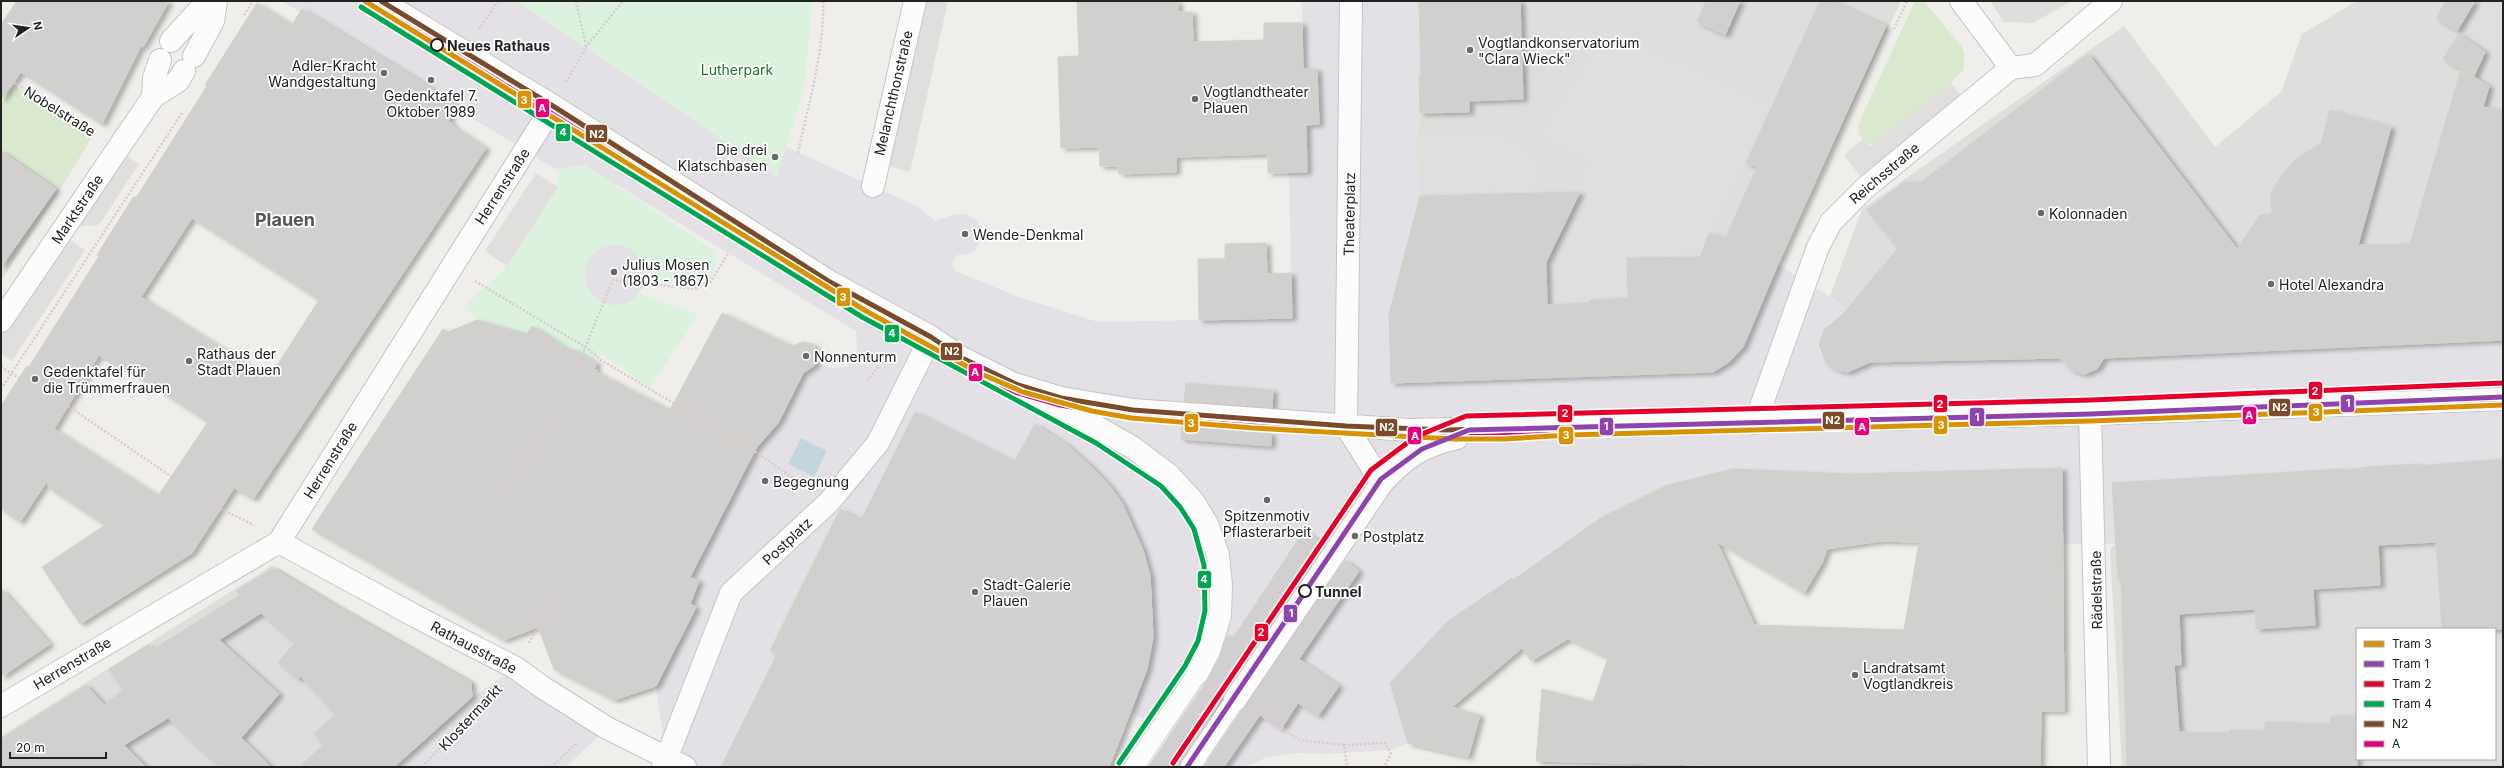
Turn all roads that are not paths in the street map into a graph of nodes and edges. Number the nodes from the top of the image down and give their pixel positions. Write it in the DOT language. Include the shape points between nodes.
graph roads {
  1 [pos="381,1"];
  2 [pos="915,1"];
  3 [pos="1351,1"];
  4 [pos="1961,1"];
  5 [pos="2111,1"];
  6 [pos="215,3"];
  7 [pos="171,41"];
  8 [pos="160,60"];
  9 [pos="2012,68"];
  10 [pos="153,97"];
  11 [pos="553,106"];
  12 [pos="873,186"];
  13 [pos="1,321"];
  14 [pos="931,337"];
  15 [pos="1018,385"];
  16 [pos="2503,399"];
  17 [pos="1133,410"];
  18 [pos="2090,414"];
  19 [pos="1755,423"];
  20 [pos="1346,426"];
  21 [pos="1493,429"];
  22 [pos="1132,447"];
  23 [pos="1382,483"];
  24 [pos="279,542"];
  25 [pos="1196,674"];
  26 [pos="1236,700"];
  27 [pos="1,706"];
  28 [pos="665,762"];
  29 [pos="685,767"];
  30 [pos="1134,767"];
  31 [pos="1190,767"];
  32 [pos="2099,767"];
  1 -- 11 [label="street"];
  2 -- 12 [label="street, Melanchthonstraße"];
  3 -- 20 [label="street, Theaterplatz"];
  4 -- 9 [label="street"];
  5 -- 9 [label="street" via="2035,65"];
  6 -- 7 [label="street, Marktstraße" via="199,10"];
  6 -- 10 [label="street, Marktstraße" via="213,21 178,81"];
  8 -- 10 [label="street, Marktstraße" via="154,78"];
  9 -- 19 [label="street, Reichsstraße" via="1848,204 1831,222 1818,247"];
  10 -- 13 [label="street, Marktstraße"];
  11 -- 14 [label="street" via="785,254"];
  11 -- 24 [label="street, Herrenstraße"];
  14 -- 15 [label="street" via="962,358"];
  14 -- 28 [label="street, Postplatz" via="878,443 828,502 731,593"];
  15 -- 17 [label="street" via="1061,398"];
  15 -- 22 [label="street"];
  16 -- 18 [label="street"];
  17 -- 20 [label="street"];
  17 -- 22 [label="street"];
  18 -- 19 [label="street"];
  18 -- 32 [label="street, Rädelstraße"];
  19 -- 21 [label="street"];
  20 -- 21 [label="street" via="1409,430"];
  20 -- 23 [label="street"];
  21 -- 23 [label="street" via="1437,442 1419,450 1402,461"];
  22 -- 25 [label="street" via="1168,474 1193,501 1207,524 1218,554 1220,616 1211,646"];
  23 -- 26 [label="street"];
  24 -- 27 [label="street, Herrenstraße"];
  24 -- 28 [label="street, Rathausstraße" via="516,668 580,712"];
  25 -- 30 [label="lane"];
  26 -- 31 [label="lane"];
  28 -- 29 [label="street, Rathausstraße"];
}
